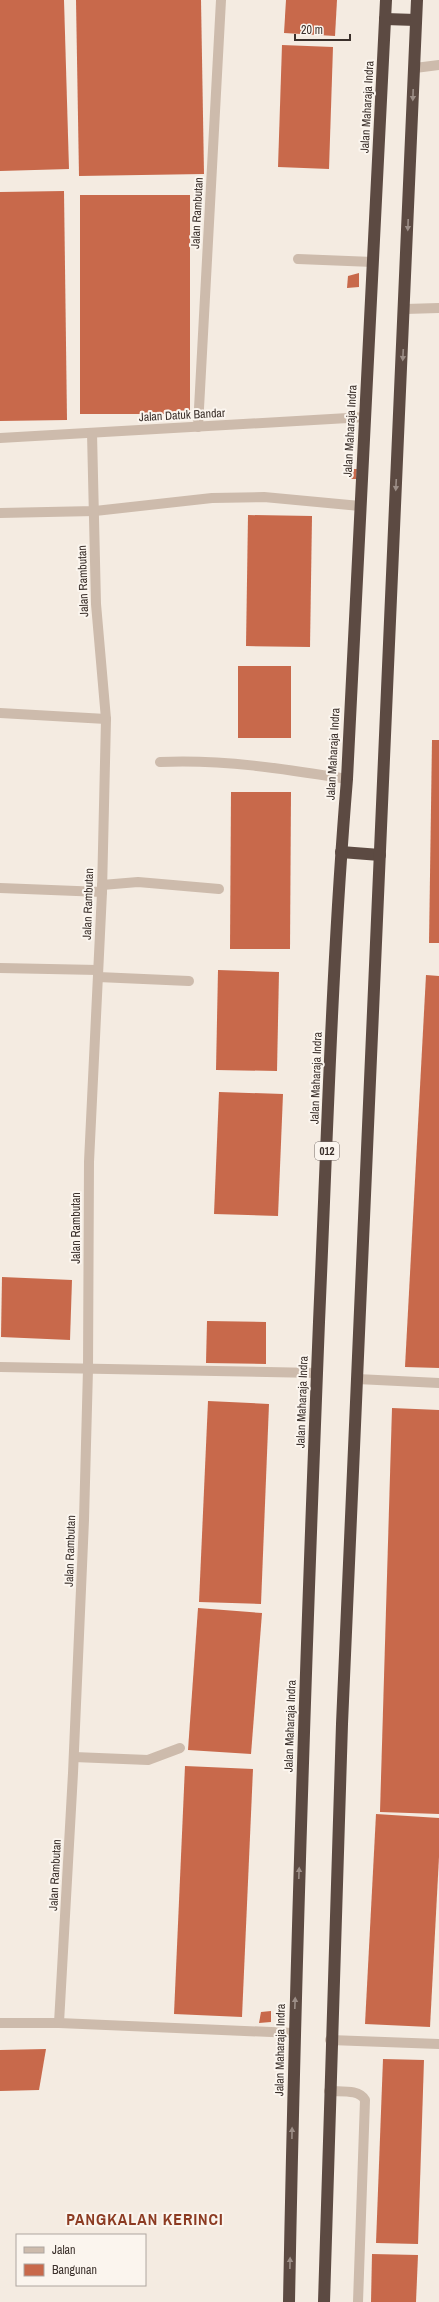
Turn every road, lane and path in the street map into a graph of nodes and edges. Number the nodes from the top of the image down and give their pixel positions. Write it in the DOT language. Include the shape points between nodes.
graph roads {
  1 [pos="221,0"];
  2 [pos="386,0"];
  3 [pos="417,0"];
  4 [pos="386,19"];
  5 [pos="416,20"];
  6 [pos="439,65"];
  7 [pos="414,68"];
  8 [pos="298,259"];
  9 [pos="373,262"];
  10 [pos="439,308"];
  11 [pos="405,309"];
  12 [pos="365,417"];
  13 [pos="198,427"];
  14 [pos="92,433"];
  15 [pos="0,438"];
  16 [pos="360,506"];
  17 [pos="95,511"];
  18 [pos="0,513"];
  19 [pos="0,714"];
  20 [pos="106,719"];
  21 [pos="160,762"];
  22 [pos="347,779"];
  23 [pos="341,852"];
  24 [pos="380,855"];
  25 [pos="0,888"];
  26 [pos="102,888"];
  27 [pos="219,889"];
  28 [pos="0,968"];
  29 [pos="98,974"];
  30 [pos="189,981"];
  31 [pos="0,1367"];
  32 [pos="88,1369"];
  33 [pos="317,1373"];
  34 [pos="357,1378"];
  35 [pos="439,1384"];
  36 [pos="180,1748"];
  37 [pos="74,1757"];
  38 [pos="0,2023"];
  39 [pos="59,2023"];
  40 [pos="294,2032"];
  41 [pos="330,2040"];
  42 [pos="439,2044"];
  43 [pos="329,2091"];
  44 [pos="289,2302"];
  45 [pos="324,2302"];
  46 [pos="358,2302"];
  1 -- 13 [label="street, Jalan Rambutan"];
  2 -- 4 [label="highway, Jalan Maharaja Indra / 012"];
  3 -- 5 [label="highway"];
  4 -- 5 [label="highway"];
  4 -- 9 [label="highway, Jalan Maharaja Indra / 012"];
  5 -- 7 [label="highway"];
  6 -- 7 [label="street"];
  7 -- 11 [label="highway, one-way"];
  8 -- 9 [label="street"];
  9 -- 12 [label="highway, Jalan Maharaja Indra / 012"];
  10 -- 11 [label="street"];
  11 -- 24 [label="highway, one-way"];
  12 -- 13 [label="street, Jalan Datuk Bandar"];
  12 -- 16 [label="highway, Jalan Maharaja Indra / 012"];
  13 -- 14 [label="street, Jalan Datuk Bandar"];
  14 -- 15 [label="street, Jalan Datuk Bandar"];
  14 -- 17 [label="street, Jalan Rambutan"];
  16 -- 17 [label="street" via="264,497 220,498"];
  16 -- 22 [label="highway, Jalan Maharaja Indra / 012"];
  17 -- 18 [label="street"];
  17 -- 20 [label="street, Jalan Rambutan" via="96,604"];
  19 -- 20 [label="street"];
  20 -- 26 [label="street, Jalan Rambutan"];
  21 -- 22 [label="street" via="184,761 287,770"];
  22 -- 23 [label="highway, Jalan Maharaja Indra / 012"];
  23 -- 24 [label="highway"];
  23 -- 33 [label="highway, Jalan Maharaja Indra / 012"];
  24 -- 34 [label="highway"];
  25 -- 26 [label="street"];
  26 -- 27 [label="street" via="138,882"];
  26 -- 29 [label="street, Jalan Rambutan"];
  28 -- 29 [label="street"];
  29 -- 30 [label="street"];
  29 -- 32 [label="street, Jalan Rambutan" via="89,1162"];
  31 -- 32 [label="street"];
  32 -- 33 [label="street"];
  32 -- 37 [label="street, Jalan Rambutan"];
  40 -- 33 [label="highway, Jalan Maharaja Indra / 012, one-way"];
  34 -- 35 [label="street"];
  34 -- 41 [label="highway"];
  36 -- 37 [label="street" via="148,1760"];
  37 -- 39 [label="street, Jalan Rambutan"];
  38 -- 39 [label="street"];
  39 -- 40 [label="street"];
  44 -- 40 [label="highway, Jalan Maharaja Indra / 012, one-way"];
  41 -- 42 [label="street"];
  41 -- 43 [label="highway"];
  43 -- 45 [label="highway"];
  43 -- 46 [label="street" via="357,2093 365,2100"];
}
